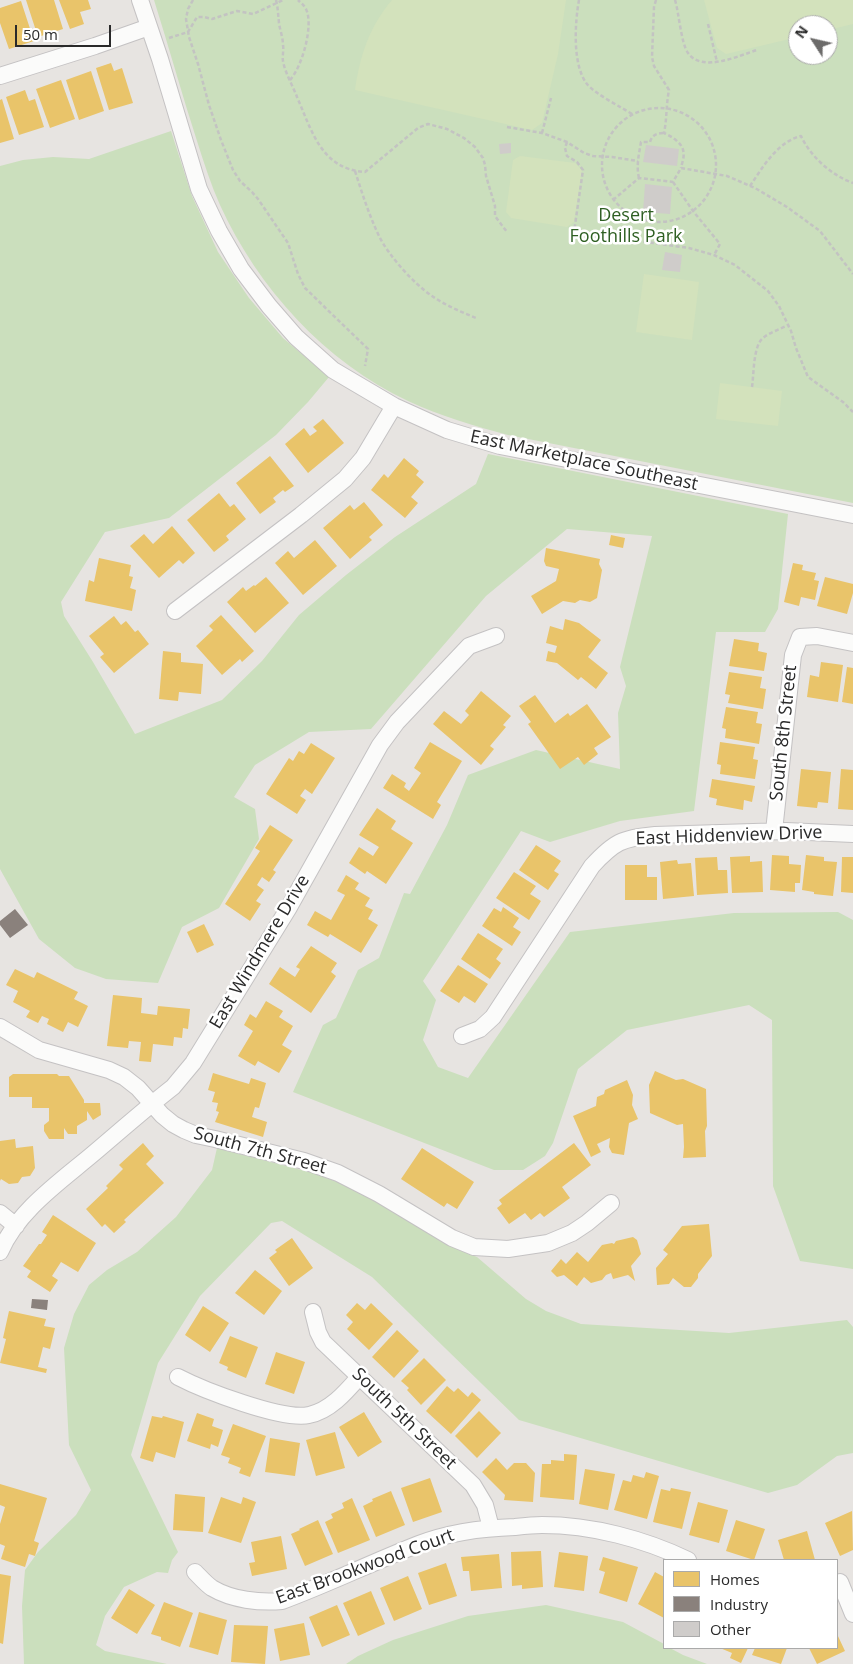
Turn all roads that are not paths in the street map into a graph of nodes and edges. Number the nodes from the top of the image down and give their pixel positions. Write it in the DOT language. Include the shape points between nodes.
graph roads {
  1 [pos="140,0"];
  2 [pos="149,27"];
  3 [pos="0,76"];
  4 [pos="394,406"];
  5 [pos="853,515"];
  6 [pos="175,611"];
  7 [pos="496,636"];
  8 [pos="853,644"];
  9 [pos="774,831"];
  10 [pos="853,834"];
  11 [pos="0,1027"];
  12 [pos="462,1036"];
  13 [pos="151,1104"];
  14 [pos="611,1203"];
  15 [pos="0,1213"];
  16 [pos="16,1226"];
  17 [pos="0,1252"];
  18 [pos="313,1312"];
  19 [pos="360,1376"];
  20 [pos="178,1377"];
  21 [pos="491,1528"];
  22 [pos="686,1559"];
  23 [pos="195,1572"];
  24 [pos="843,1581"];
  25 [pos="853,1614"];
  1 -- 2 [label="street, East Marketplace Southeast"];
  2 -- 3 [label="street"];
  2 -- 4 [label="street, East Marketplace Southeast" via="199,189 241,269 296,337 333,370"];
  4 -- 5 [label="street, East Marketplace Southeast" via="447,430 500,446"];
  4 -- 6 [label="street" via="363,458 345,479"];
  7 -- 13 [label="street, East Windmere Drive" via="469,646 380,744 288,909 193,1063"];
  8 -- 9 [label="street, South 8th Street" via="818,636 800,637 793,655"];
  9 -- 10 [label="street, East Hiddenview Drive"];
  9 -- 12 [label="street, East Hiddenview Drive" via="636,837 607,850 592,866 493,1017 480,1029"];
  11 -- 13 [label="street, South 7th Street" via="39,1050 124,1076"];
  13 -- 14 [label="street, South 7th Street" via="173,1124 196,1135 338,1173 452,1238 474,1246 508,1249 548,1243 572,1233"];
  13 -- 16 [label="street, East Windmere Drive" via="51,1189"];
  15 -- 16 [label="street"];
  16 -- 17 [label="street, East Windmere Drive"];
  18 -- 19 [label="street, South 5th Street" via="323,1342"];
  19 -- 20 [label="street" via="333,1403 309,1415 296,1416 212,1392"];
  19 -- 21 [label="street, South 5th Street" via="473,1485 485,1505"];
  21 -- 22 [label="street, East Brookwood Court" via="542,1525 602,1532 636,1540"];
  21 -- 23 [label="street, East Brookwood Court" via="420,1544 282,1601 267,1602 225,1594"];
  24 -- 25 [label="street"];
}
